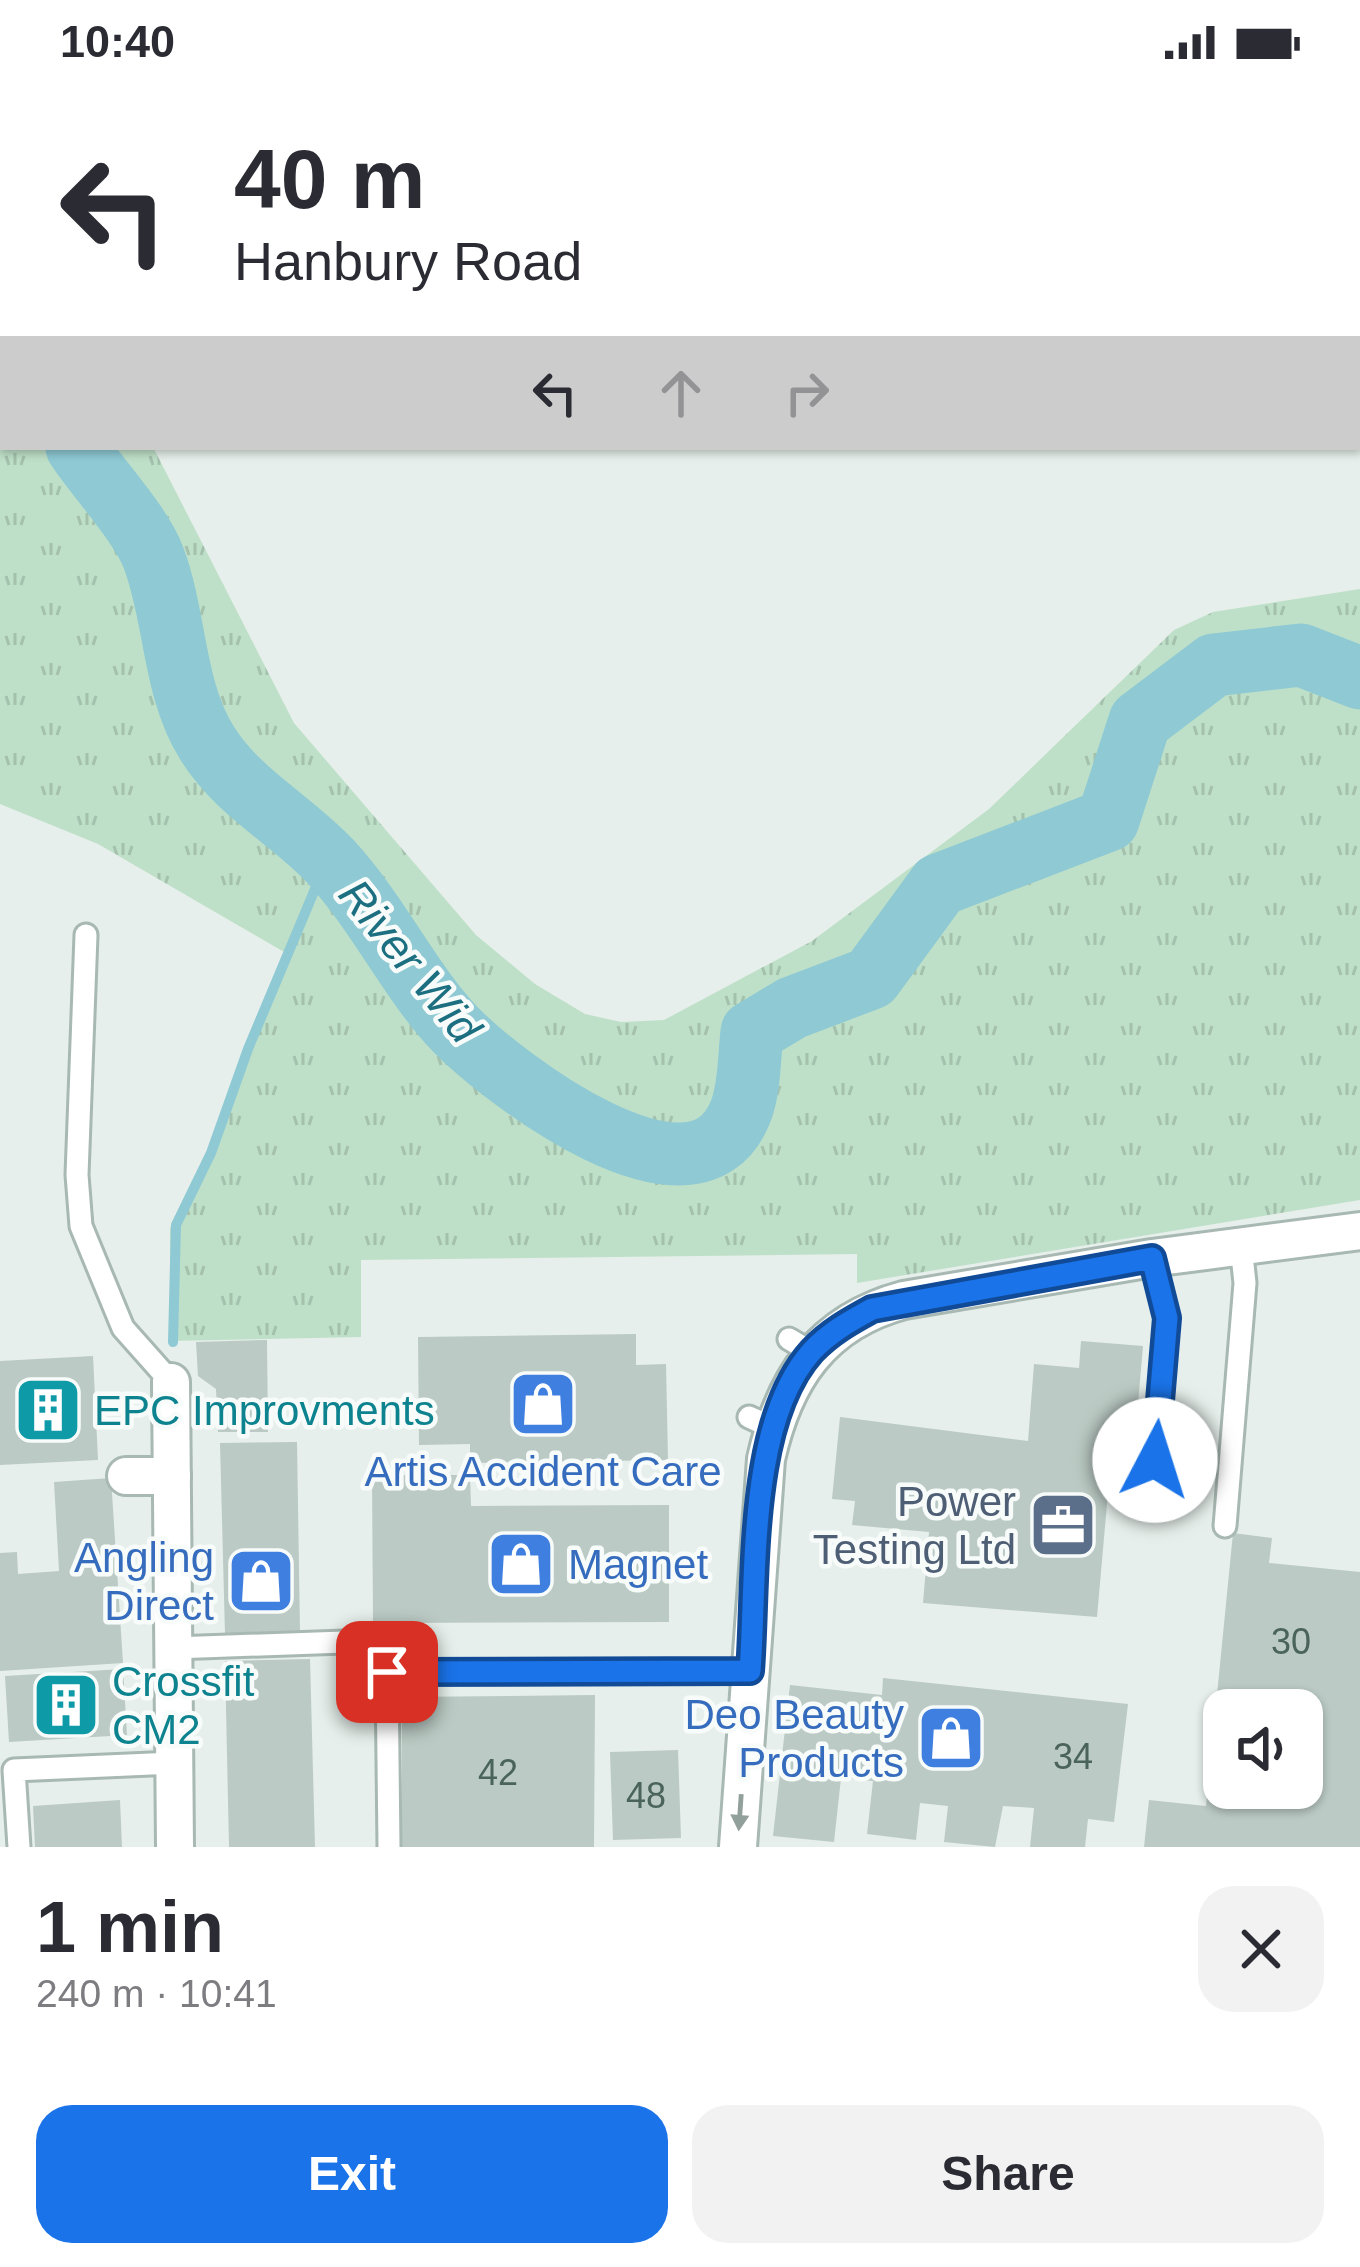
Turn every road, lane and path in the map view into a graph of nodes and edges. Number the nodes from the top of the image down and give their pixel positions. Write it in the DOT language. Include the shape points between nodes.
graph roads {
  1 [pos="86,935"];
  2 [pos="1360,1231"];
  3 [pos="1240,1246"];
  4 [pos="1152,1258"];
  5 [pos="171,1382"];
  6 [pos="1155,1460"];
  7 [pos="126,1476"];
  8 [pos="172,1476"];
  9 [pos="1225,1526"];
  10 [pos="344,1642"];
  11 [pos="173,1648"];
  12 [pos="750,1671"];
  13 [pos="174,1763"];
  14 [pos="19,1847"];
  15 [pos="175,1847"];
  16 [pos="389,1847"];
  17 [pos="738,1847"];
  1 -- 5 [label="lane" via="81,1226 123,1328"];
  2 -- 3 [label="street"];
  3 -- 4 [label="street"];
  3 -- 9 [label="lane" via="1246,1282"];
  4 -- 6 [label="lane" via="1167,1318"];
  4 -- 12 [label="street" via="872,1309 800,1346 781,1402 761,1422"];
  5 -- 8 [label="street"];
  7 -- 8 [label="street"];
  8 -- 11 [label="street"];
  10 -- 11 [label="lane"];
  11 -- 13 [label="street"];
  12 -- 16 [label="lane" via="387,1672"];
  12 -- 17 [label="street, one-way"];
  13 -- 14 [label="lane" via="14,1770"];
  13 -- 15 [label="street"];
}
